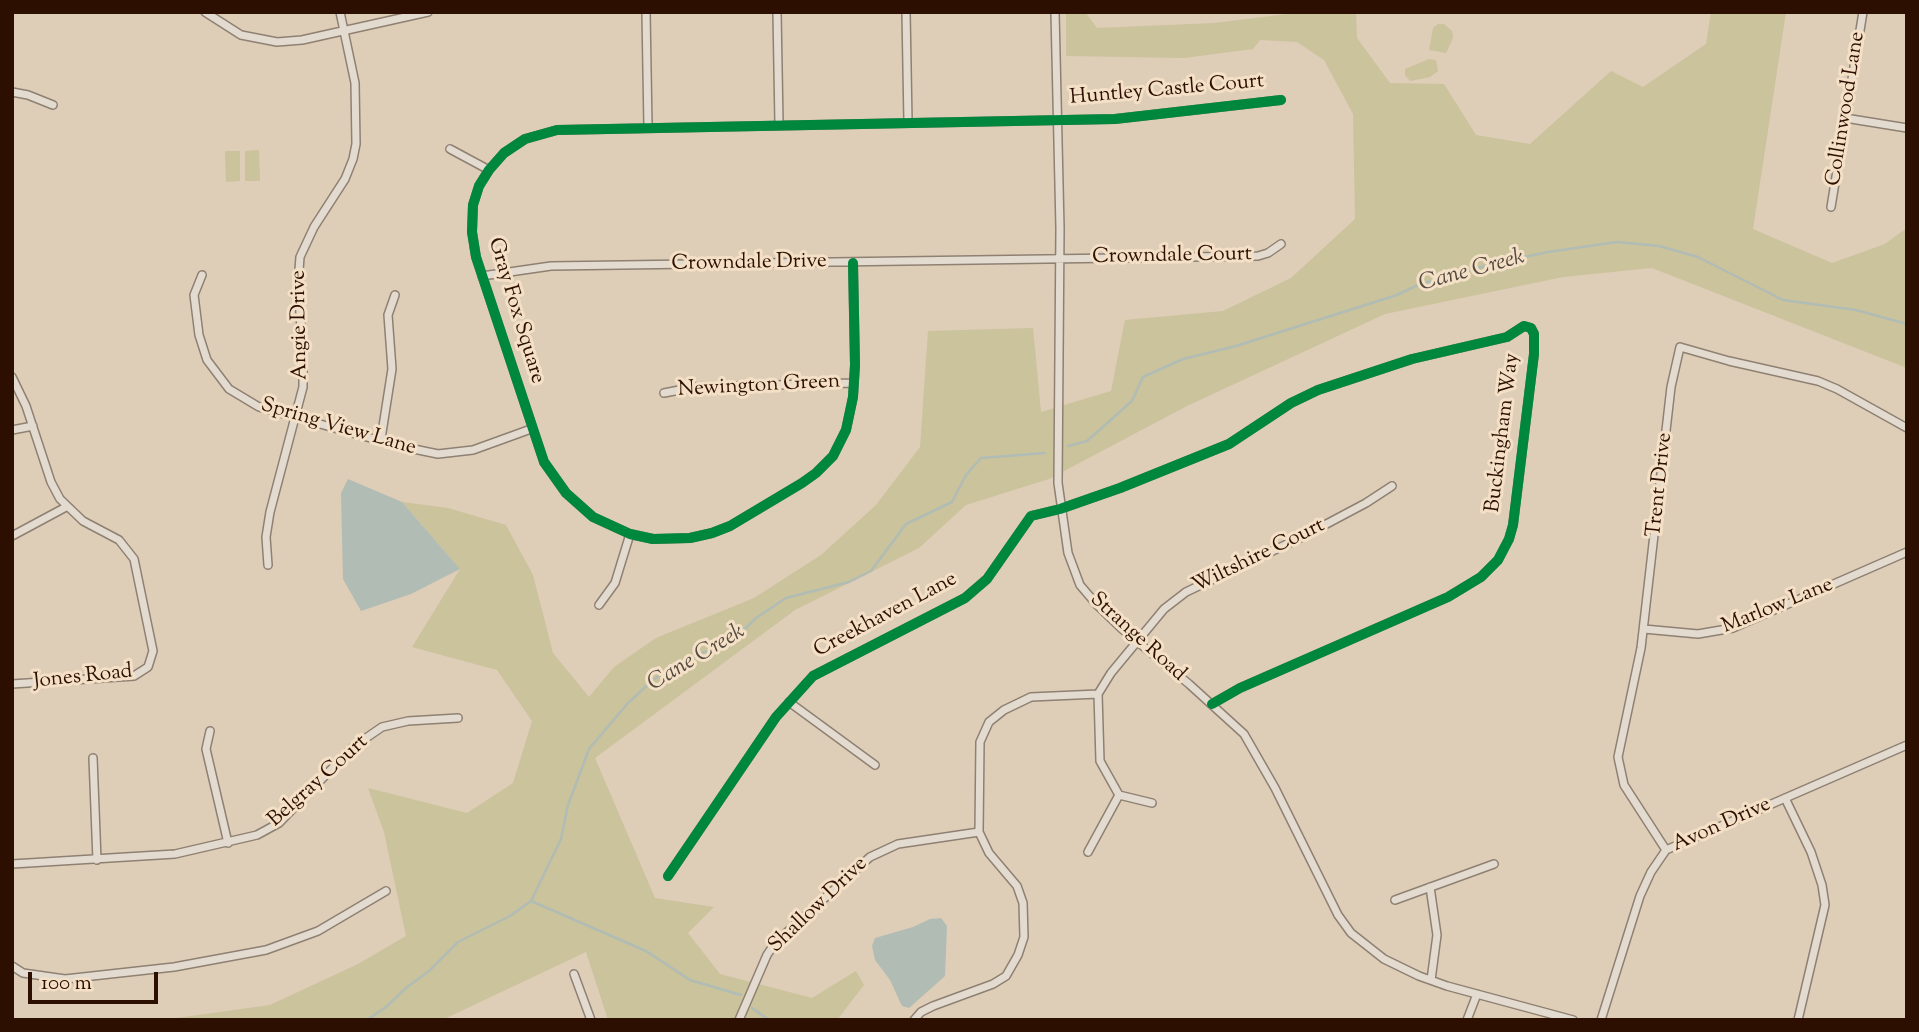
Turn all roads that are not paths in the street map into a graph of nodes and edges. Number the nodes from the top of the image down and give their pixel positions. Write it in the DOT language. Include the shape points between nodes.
graph roads {
  1 [pos="205,12"];
  2 [pos="340,12"];
  3 [pos="428,12"];
  4 [pos="646,12"];
  5 [pos="777,12"];
  6 [pos="906,12"];
  7 [pos="1055,12"];
  8 [pos="1863,12"];
  9 [pos="344,31"];
  10 [pos="12,92"];
  11 [pos="1281,100"];
  12 [pos="53,105"];
  13 [pos="1845,118"];
  14 [pos="1056,121"];
  15 [pos="908,122"];
  16 [pos="779,124"];
  17 [pos="648,127"];
  18 [pos="1907,128"];
  19 [pos="450,149"];
  20 [pos="489,170"];
  21 [pos="1831,207"];
  22 [pos="1282,244"];
  23 [pos="1059,258"];
  24 [pos="853,263"];
  25 [pos="202,275"];
  26 [pos="482,276"];
  27 [pos="395,295"];
  28 [pos="12,377"];
  29 [pos="854,383"];
  30 [pos="664,393"];
  31 [pos="296,418"];
  32 [pos="33,426"];
  33 [pos="1907,428"];
  34 [pos="531,429"];
  35 [pos="12,430"];
  36 [pos="381,439"];
  37 [pos="1392,485"];
  38 [pos="66,507"];
  39 [pos="1060,509"];
  40 [pos="630,534"];
  41 [pos="12,536"];
  42 [pos="1907,552"];
  43 [pos="268,565"];
  44 [pos="599,604"];
  45 [pos="1644,629"];
  46 [pos="1137,642"];
  47 [pos="12,684"];
  48 [pos="1098,694"];
  49 [pos="789,702"];
  50 [pos="1212,704"];
  51 [pos="458,718"];
  52 [pos="210,731"];
  53 [pos="1907,745"];
  54 [pos="93,758"];
  55 [pos="875,765"];
  56 [pos="1119,795"];
  57 [pos="1785,798"];
  58 [pos="1152,803"];
  59 [pos="979,832"];
  60 [pos="228,843"];
  61 [pos="1666,850"];
  62 [pos="1088,852"];
  63 [pos="97,860"];
  64 [pos="12,864"];
  65 [pos="1494,864"];
  66 [pos="668,876"];
  67 [pos="1430,887"];
  68 [pos="386,891"];
  69 [pos="1395,900"];
  70 [pos="12,965"];
  71 [pos="574,974"];
  72 [pos="1431,980"];
  73 [pos="1477,994"];
  74 [pos="591,1020"];
  75 [pos="739,1020"];
  76 [pos="914,1020"];
  77 [pos="1467,1020"];
  78 [pos="1573,1020"];
  79 [pos="1601,1020"];
  80 [pos="1798,1020"];
  1 -- 9 [label="street" via="242,35 265,41 302,40"];
  2 -- 9 [label="street, Angie Drive"];
  3 -- 9 [label="street"];
  4 -- 17 [label="street"];
  5 -- 16 [label="street"];
  6 -- 15 [label="street"];
  7 -- 14 [label="street, Strange Road"];
  8 -- 13 [label="street, Collinwood Lane"];
  9 -- 31 [label="street, Angie Drive" via="355,83 356,144 345,179 300,257 304,373"];
  10 -- 12 [label="street"];
  11 -- 14 [label="street, Huntley Castle Court"];
  13 -- 18 [label="street"];
  13 -- 21 [label="street, Collinwood Lane"];
  14 -- 15 [label="street, Gray Fox Square"];
  14 -- 23 [label="street, Strange Road"];
  15 -- 16 [label="street, Gray Fox Square"];
  16 -- 17 [label="street, Gray Fox Square"];
  17 -- 20 [label="street, Gray Fox Square" via="541,133 508,149"];
  19 -- 20 [label="street"];
  20 -- 26 [label="street, Gray Fox Square" via="476,192 472,218"];
  22 -- 23 [label="street, Crowndale Court" via="1258,256"];
  23 -- 24 [label="street, Crowndale Drive"];
  23 -- 39 [label="street, Strange Road"];
  24 -- 26 [label="street, Crowndale Drive" via="551,267"];
  24 -- 29 [label="street, Gray Fox Square"];
  25 -- 31 [label="street, Spring View Lane" via="194,295 196,320 213,370 229,389 249,402"];
  26 -- 34 [label="street, Gray Fox Square"];
  27 -- 36 [label="street" via="388,315 391,369"];
  28 -- 32 [label="street, Jones Road"];
  29 -- 30 [label="street, Newington Green" via="695,387"];
  29 -- 40 [label="street, Gray Fox Square" via="850,417 840,444 825,465 802,483 712,533 672,540"];
  31 -- 36 [label="street, Spring View Lane"];
  31 -- 43 [label="street, Angie Drive" via="270,512"];
  32 -- 35 [label="street"];
  32 -- 38 [label="street, Jones Road" via="51,482"];
  33 -- 45 [label="street, Trent Drive" via="1818,382 1680,346 1671,387"];
  34 -- 36 [label="street, Spring View Lane" via="452,454 424,452"];
  34 -- 40 [label="street, Gray Fox Square" via="544,462 566,493 593,517"];
  37 -- 46 [label="street, Wiltshire Court" via="1302,537 1186,592 1164,608"];
  38 -- 41 [label="street"];
  38 -- 47 [label="street, Jones Road" via="120,540 132,554 152,657 148,667 134,676"];
  39 -- 46 [label="street, Strange Road" via="1080,585"];
  39 -- 49 [label="street, Creekhaven Lane" via="1031,516 1008,553 965,598 813,676"];
  39 -- 50 [label="street, Buckingham Way" via="1229,444 1318,390 1412,359 1507,337 1524,326 1531,328 1534,354 1513,525 1498,560 1482,577 1448,597"];
  40 -- 44 [label="street" via="615,583"];
  42 -- 45 [label="street, Marlow Lane" via="1733,628 1698,634"];
  45 -- 61 [label="street, Trent Drive" via="1619,744 1619,767 1628,793"];
  46 -- 48 [label="street, Wiltshire Court"];
  46 -- 50 [label="street, Strange Road"];
  48 -- 56 [label="street" via="1100,761"];
  48 -- 59 [label="street" via="1031,697 995,715 980,743"];
  49 -- 55 [label="street"];
  49 -- 66 [label="street, Creekhaven Lane"];
  50 -- 72 [label="street, Strange Road" via="1253,746 1344,925 1384,959"];
  51 -- 60 [label="street, Belgray Court" via="382,727 353,747 279,823"];
  52 -- 60 [label="street" via="206,749"];
  53 -- 57 [label="street, Avon Drive"];
  54 -- 63 [label="street"];
  56 -- 58 [label="street"];
  56 -- 62 [label="street"];
  57 -- 61 [label="street, Avon Drive"];
  57 -- 80 [label="street" via="1811,852 1825,905"];
  59 -- 75 [label="street, Shallow Drive" via="898,844 870,857 775,943"];
  59 -- 76 [label="street" via="989,853 1017,886 1023,904 1024,937 1018,955 1006,976 933,1006"];
  60 -- 63 [label="street, Belgray Court" via="175,854"];
  61 -- 79 [label="street, Avon Drive" via="1640,896"];
  63 -- 64 [label="street, Belgray Court"];
  65 -- 67 [label="street"];
  67 -- 69 [label="street"];
  67 -- 72 [label="street" via="1437,935"];
  68 -- 70 [label="street" via="318,931 266,950 174,967 65,979 23,973"];
  71 -- 74 [label="street"];
  72 -- 73 [label="street, Strange Road"];
  73 -- 77 [label="street"];
  73 -- 78 [label="street, Strange Road"];
}
